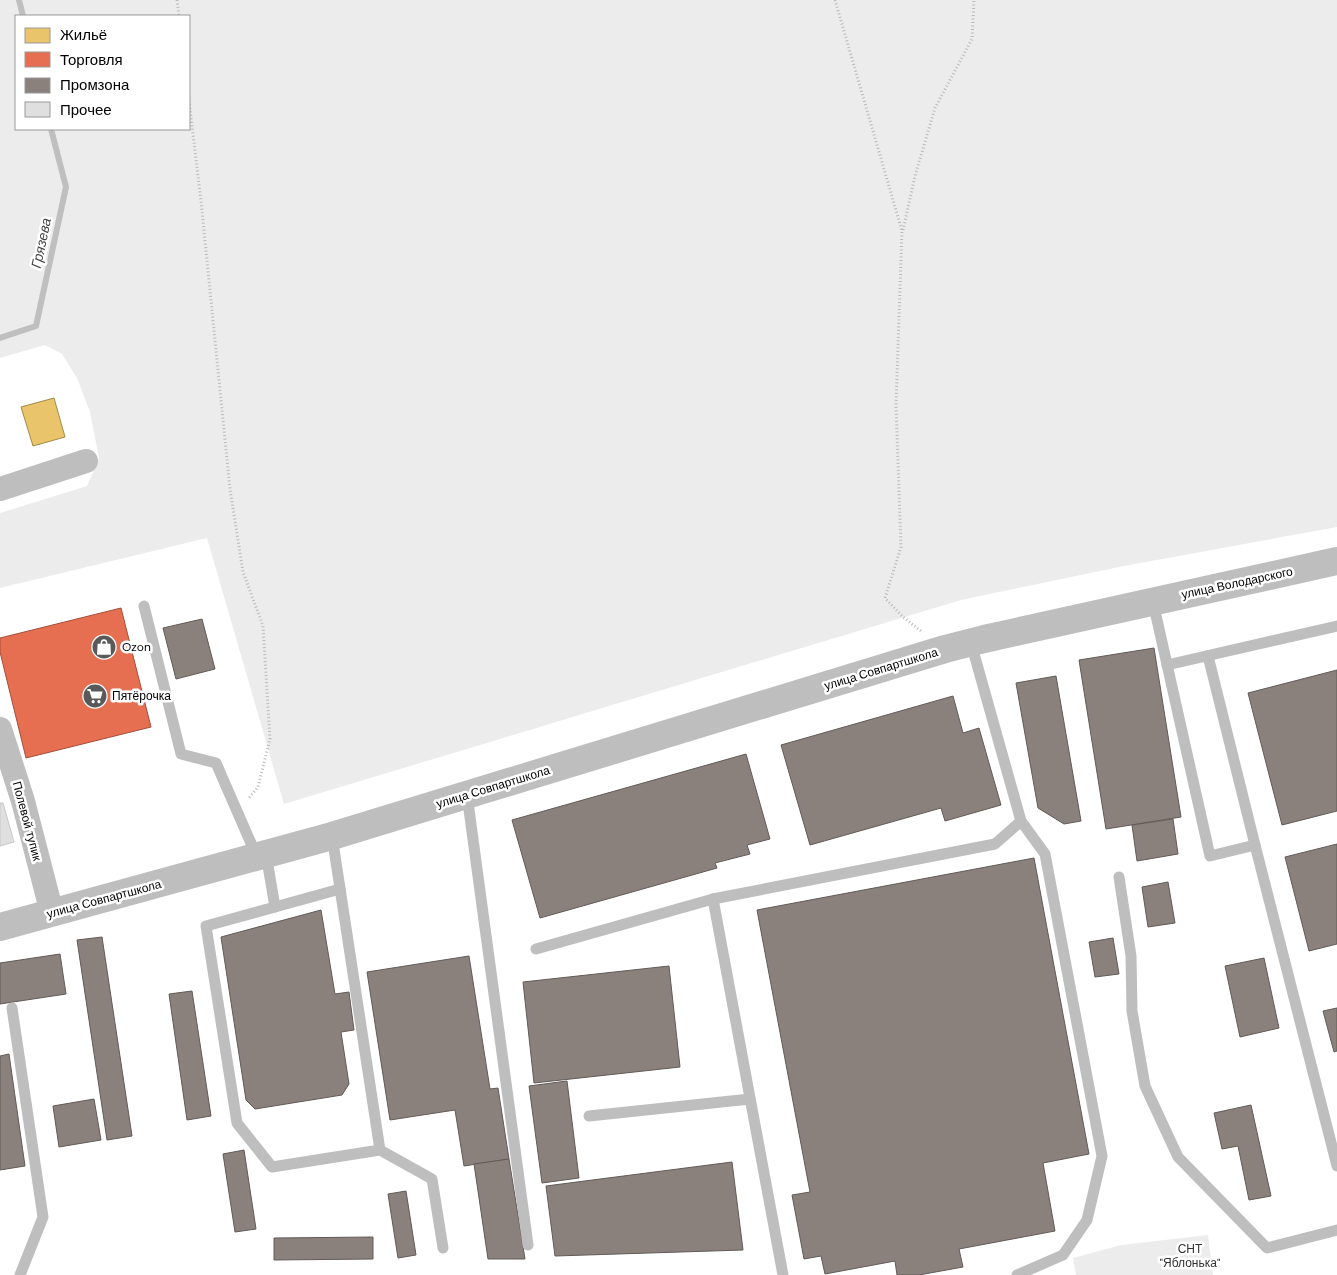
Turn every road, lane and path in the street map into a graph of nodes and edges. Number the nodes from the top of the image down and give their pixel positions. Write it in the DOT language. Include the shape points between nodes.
graph roads {
  1 [pos="177,0"];
  2 [pos="835,0"];
  3 [pos="974,0"];
  4 [pos="179,15"];
  5 [pos="190,110"];
  6 [pos="902,231"];
  7 [pos="86,460"];
  8 [pos="0,489"];
  9 [pos="1337,561"];
  10 [pos="1145,604"];
  11 [pos="144,606"];
  12 [pos="1337,626"];
  13 [pos="967,644"];
  14 [pos="1208,656"];
  15 [pos="1167,665"];
  16 [pos="0,729"];
  17 [pos="467,795"];
  18 [pos="237,811"];
  19 [pos="1021,821"];
  20 [pos="332,836"];
  21 [pos="1256,845"];
  22 [pos="262,855"];
  23 [pos="1118,877"];
  24 [pos="340,890"];
  25 [pos="713,899"];
  26 [pos="275,907"];
  27 [pos="52,913"];
  28 [pos="0,927"];
  29 [pos="536,949"];
  30 [pos="12,1008"];
  31 [pos="750,1099"];
  32 [pos="588,1116"];
  33 [pos="380,1150"];
  34 [pos="1337,1166"];
  35 [pos="1337,1230"];
  36 [pos="528,1245"];
  37 [pos="443,1248"];
  38 [pos="20,1275"];
  39 [pos="784,1275"];
  40 [pos="1017,1275"];
  1 -- 4 [label="path"];
  2 -- 6 [label="path"];
  3 -- 6 [label="path" via="972,39 935,108"];
  5 -- 18 [label="path" via="230,489 243,572 263,626 270,740 258,787"];
  6 -- 13 [label="path" via="896,405 901,547 885,598 903,617"];
  7 -- 8 [label="street"];
  9 -- 10 [label="street, улица Володарского"];
  10 -- 13 [label="street, улица Володарского"];
  10 -- 15 [label="lane"];
  11 -- 18 [label="lane" via="181,754 216,763"];
  12 -- 14 [label="lane"];
  13 -- 17 [label="street, улица Совпартшкола"];
  13 -- 19 [label="lane"];
  14 -- 15 [label="lane"];
  14 -- 21 [label="lane"];
  15 -- 21 [label="lane" via="1210,856"];
  16 -- 27 [label="street, Полевой тупик"];
  17 -- 20 [label="street, улица Совпартшкола"];
  17 -- 36 [label="lane"];
  18 -- 22 [label="lane"];
  19 -- 25 [label="lane" via="995,844"];
  19 -- 40 [label="lane" via="1045,854 1102,1156 1087,1220 1063,1255"];
  20 -- 22 [label="street, улица Совпартшкола"];
  20 -- 24 [label="lane"];
  21 -- 34 [label="lane"];
  22 -- 26 [label="lane"];
  22 -- 27 [label="street, улица Совпартшкола"];
  23 -- 35 [label="lane" via="1131,956 1132,1011 1144,1086 1178,1157 1267,1248"];
  24 -- 26 [label="lane"];
  24 -- 33 [label="lane"];
  25 -- 29 [label="lane"];
  25 -- 31 [label="lane"];
  26 -- 33 [label="lane" via="206,926 237,1123 272,1167"];
  27 -- 28 [label="street, улица Совпартшкола"];
  30 -- 38 [label="lane" via="43,1217"];
  31 -- 32 [label="lane"];
  31 -- 39 [label="lane"];
  33 -- 37 [label="lane" via="432,1180"];
}
